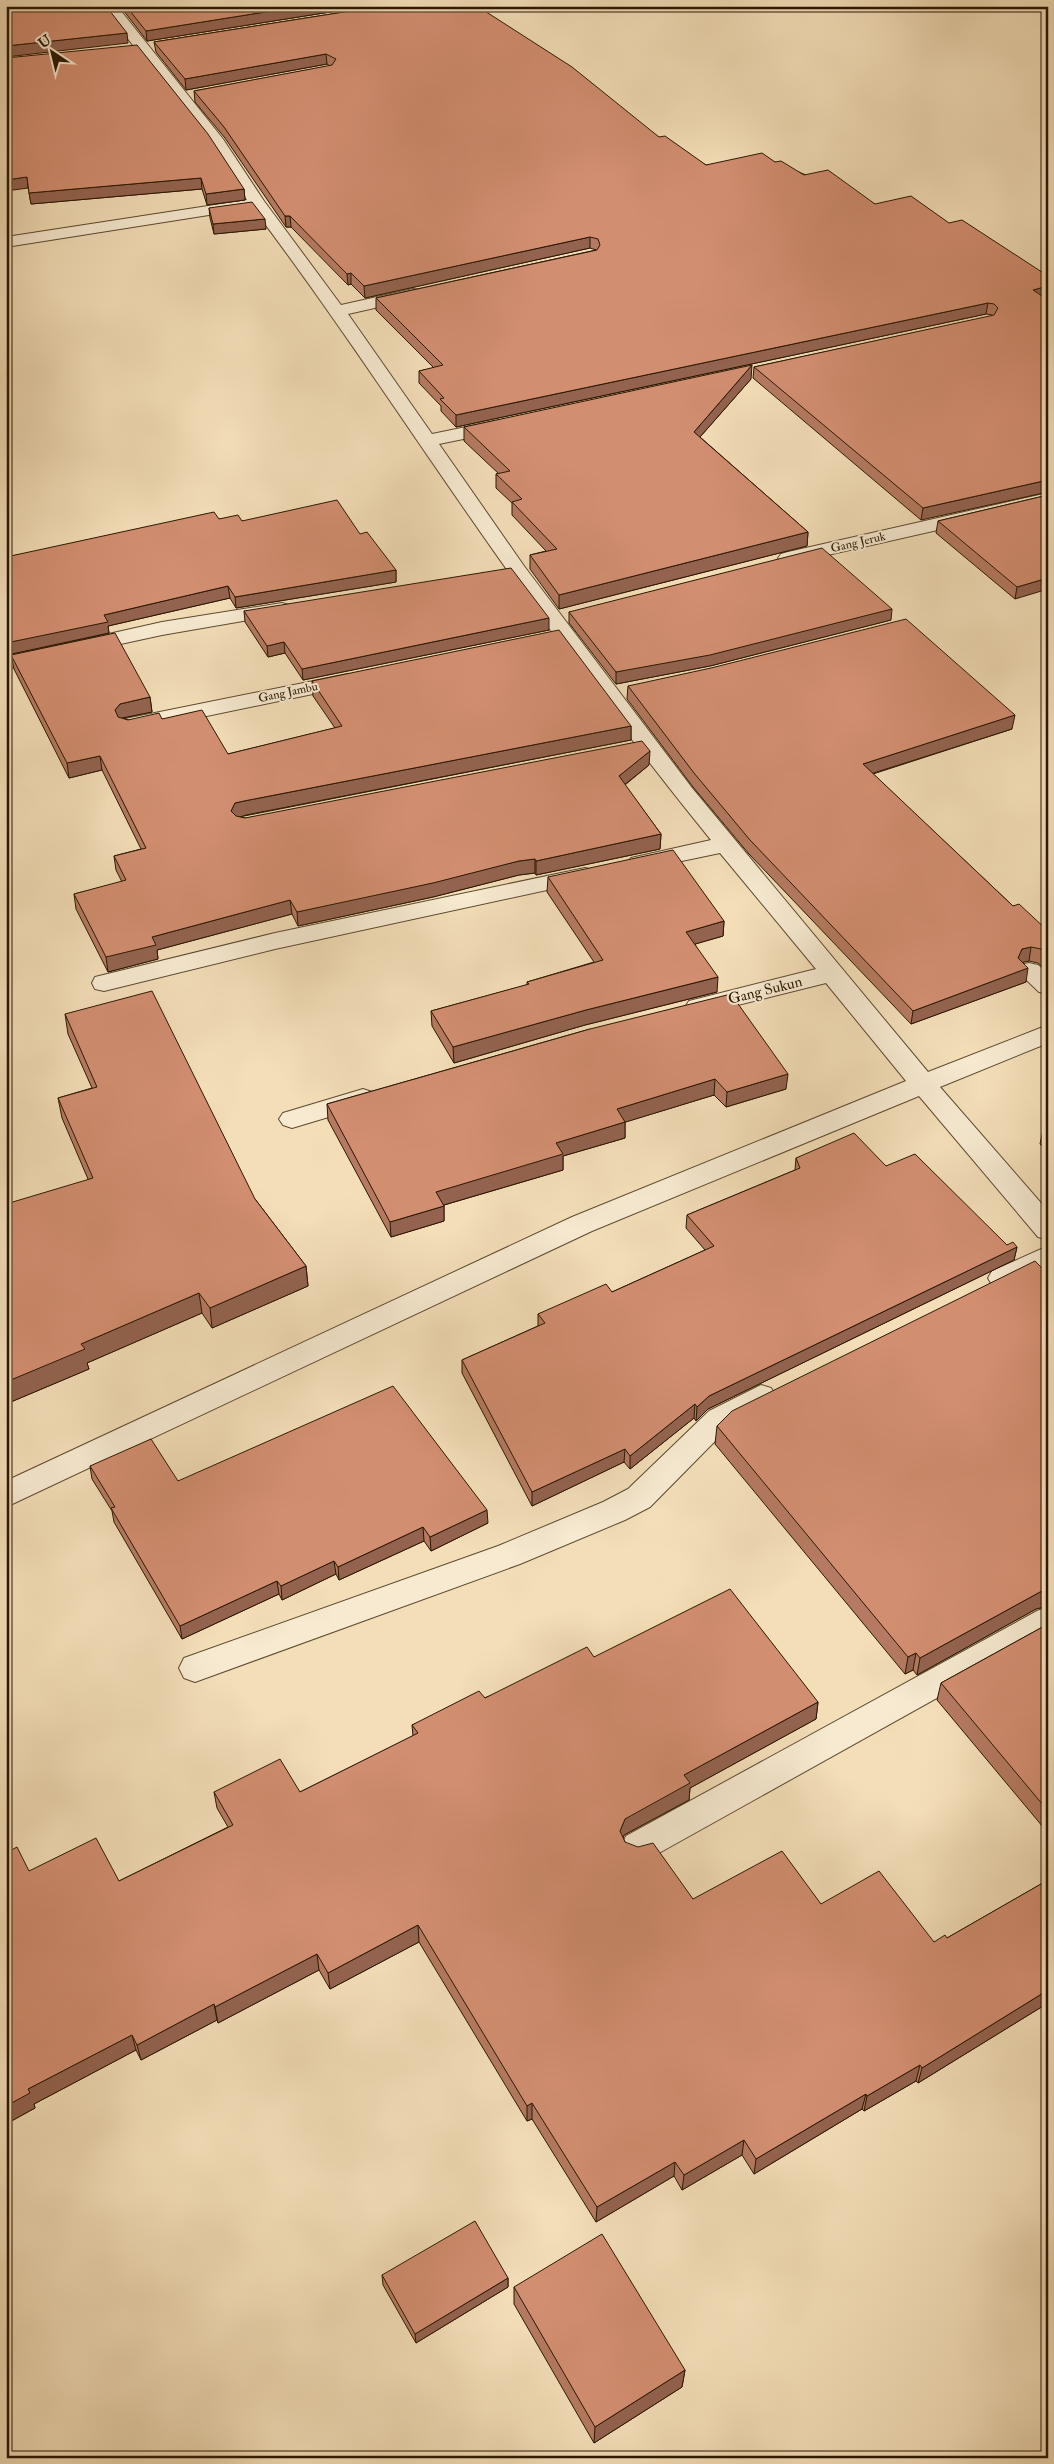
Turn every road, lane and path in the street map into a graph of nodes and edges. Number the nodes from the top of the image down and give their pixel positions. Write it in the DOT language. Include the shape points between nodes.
graph roads {
  1 [pos="108,6"];
  2 [pos="258,204"];
  3 [pos="6,242"];
  4 [pos="434,290"];
  5 [pos="336,311"];
  6 [pos="515,422"];
  7 [pos="428,441"];
  8 [pos="1048,499"];
  9 [pos="766,564"];
  10 [pos="304,606"];
  11 [pos="6,663"];
  12 [pos="371,675"];
  13 [pos="636,689"];
  14 [pos="608,694"];
  15 [pos="130,725"];
  16 [pos="727,844"];
  17 [pos="1028,971"];
  18 [pos="833,973"];
  19 [pos="104,984"];
  20 [pos="1048,986"];
  21 [pos="672,1014"];
  22 [pos="1048,1033"];
  23 [pos="923,1084"];
  24 [pos="383,1092"];
  25 [pos="292,1119"];
  26 [pos="1048,1230"];
  27 [pos="1048,1256"];
  28 [pos="978,1290"];
  29 [pos="787,1384"];
  30 [pos="6,1495"];
  31 [pos="1048,1620"];
  32 [pos="195,1668"];
  33 [pos="638,1847"];
  1 -- 2 [label="street" via="217,142"];
  2 -- 3 [label="street"];
  2 -- 5 [label="street"];
  4 -- 5 [label="street"];
  5 -- 7 [label="street"];
  6 -- 7 [label="street"];
  7 -- 14 [label="street" via="507,572 558,627"];
  8 -- 9 [label="street, Gang Jeruk"];
  10 -- 11 [label="street" via="199,622"];
  12 -- 15 [label="street, Gang Jambu"];
  13 -- 14 [label="street"];
  14 -- 16 [label="street" via="638,747"];
  16 -- 18 [label="street"];
  16 -- 19 [label="street" via="274,941"];
  17 -- 20 [label="street"];
  18 -- 21 [label="street, Gang Sukun"];
  18 -- 23 [label="street"];
  22 -- 23 [label="street"];
  23 -- 26 [label="street"];
  23 -- 30 [label="street" via="582,1224"];
  24 -- 25 [label="street"];
  27 -- 28 [label="street"];
  29 -- 32 [label="street" via="719,1419 639,1498 614,1511 509,1555"];
  31 -- 33 [label="street"];
}
